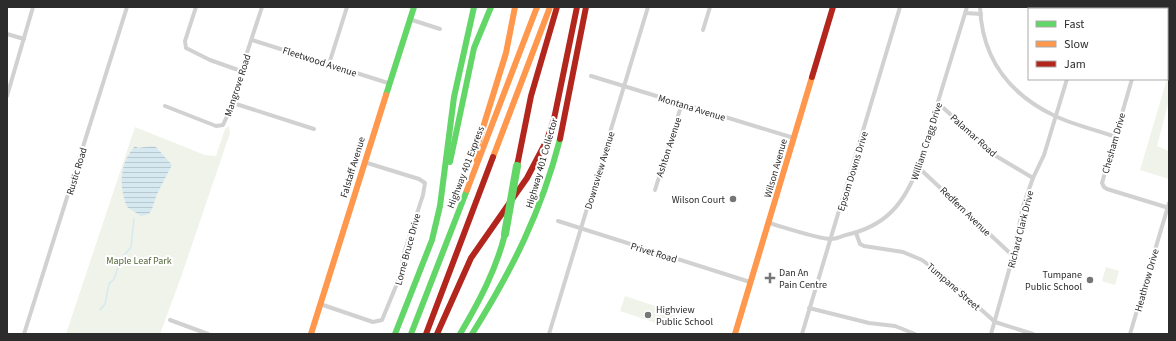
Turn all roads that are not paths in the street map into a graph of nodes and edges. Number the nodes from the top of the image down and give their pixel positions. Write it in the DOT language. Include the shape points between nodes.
graph roads {
  1 [pos="33,7"];
  2 [pos="127,7"];
  3 [pos="196,7"];
  4 [pos="262,7"];
  5 [pos="347,7"];
  6 [pos="414,7"];
  7 [pos="474,7"];
  8 [pos="491,7"];
  9 [pos="515,7"];
  10 [pos="537,7"];
  11 [pos="550,7"];
  12 [pos="557,7"];
  13 [pos="577,7"];
  14 [pos="586,7"];
  15 [pos="648,7"];
  16 [pos="710,7"];
  17 [pos="833,7"];
  18 [pos="900,7"];
  19 [pos="967,7"];
  20 [pos="980,7"];
  21 [pos="965,13"];
  22 [pos="981,14"];
  23 [pos="409,19"];
  24 [pos="440,29"];
  25 [pos="703,30"];
  26 [pos="7,34"];
  27 [pos="24,39"];
  28 [pos="252,40"];
  29 [pos="330,64"];
  30 [pos="241,71"];
  31 [pos="590,76"];
  32 [pos="1067,80"];
  33 [pos="1132,80"];
  34 [pos="388,83"];
  35 [pos="624,86"];
  36 [pos="7,96"];
  37 [pos="233,103"];
  38 [pos="682,103"];
  39 [pos="938,103"];
  40 [pos="165,106"];
  41 [pos="1056,116"];
  42 [pos="314,129"];
  43 [pos="1116,137"];
  44 [pos="794,138"];
  45 [pos="364,162"];
  46 [pos="918,167"];
  47 [pos="472,176"];
  48 [pos="1033,178"];
  49 [pos="655,190"];
  50 [pos="440,206"];
  51 [pos="1169,206"];
  52 [pos="558,221"];
  53 [pos="769,223"];
  54 [pos="581,229"];
  55 [pos="856,233"];
  56 [pos="831,239"];
  57 [pos="1013,256"];
  58 [pos="750,282"];
  59 [pos="320,304"];
  60 [pos="809,308"];
  61 [pos="170,320"];
  62 [pos="995,322"];
  63 [pos="24,334"];
  64 [pos="208,334"];
  65 [pos="311,334"];
  66 [pos="395,334"];
  67 [pos="411,334"];
  68 [pos="426,334"];
  69 [pos="437,334"];
  70 [pos="460,334"];
  71 [pos="472,334"];
  72 [pos="549,334"];
  73 [pos="735,334"];
  74 [pos="802,334"];
  75 [pos="915,334"];
  76 [pos="991,334"];
  77 [pos="1033,334"];
  78 [pos="1130,334"];
  1 -- 27 [label="street"];
  2 -- 63 [label="street, Rustic Road"];
  3 -- 30 [label="street" via="185,41 188,51"];
  4 -- 28 [label="street, Mangrove Road"];
  5 -- 29 [label="street"];
  6 -- 23 [label="main road, Falstaff Avenue"];
  7 -- 50 [label="main road" via="454,97"];
  8 -- 50 [label="main road" via="474,48"];
  9 -- 47 [label="main road" via="506,53 477,147"];
  10 -- 47 [label="main road, Highway 401 Express"];
  11 -- 68 [label="main road"];
  12 -- 70 [label="main road, bridge" via="531,96 500,255 482,298"];
  13 -- 69 [label="main road" via="554,119 547,140 528,178 472,258"];
  14 -- 71 [label="main road, Highway 401 Collector" via="561,135 539,211 502,287"];
  15 -- 35 [label="street, Downsview Avenue"];
  16 -- 25 [label="street"];
  17 -- 44 [label="main road, Wilson Avenue"];
  18 -- 56 [label="street, Epsom Downs Drive"];
  19 -- 21 [label="street, William Cragg Drive"];
  20 -- 22 [label="street"];
  21 -- 22 [label="street"];
  21 -- 39 [label="street, William Cragg Drive"];
  22 -- 41 [label="street" via="982,32 998,69 1010,85 1035,105"];
  23 -- 24 [label="street"];
  23 -- 34 [label="main road, Falstaff Avenue"];
  26 -- 27 [label="street"];
  27 -- 36 [label="street"];
  28 -- 29 [label="street, Fleetwood Avenue"];
  28 -- 30 [label="street, Mangrove Road"];
  29 -- 34 [label="street, Fleetwood Avenue"];
  30 -- 37 [label="street, Mangrove Road"];
  31 -- 35 [label="street, Montana Avenue"];
  32 -- 41 [label="street, Richard Clark Drive"];
  33 -- 43 [label="street, Chesham Drive"];
  34 -- 45 [label="main road, Falstaff Avenue"];
  35 -- 38 [label="street, Montana Avenue"];
  35 -- 54 [label="street, Downsview Avenue"];
  37 -- 40 [label="street, Mangrove Road" via="228,117 221,126"];
  37 -- 42 [label="street"];
  38 -- 44 [label="street, Montana Avenue"];
  38 -- 49 [label="street, Ashton Avenue"];
  39 -- 46 [label="street, William Cragg Drive"];
  39 -- 48 [label="street, Palamar Road" via="996,156"];
  41 -- 43 [label="street"];
  41 -- 48 [label="street, Richard Clark Drive" via="1044,155"];
  43 -- 51 [label="street, Chesham Drive" via="1102,179 1104,187"];
  44 -- 53 [label="main road, Wilson Avenue"];
  45 -- 59 [label="main road, Falstaff Avenue"];
  45 -- 59 [label="street, Lorne Bruce Drive" via="419,179 425,184 424,196 404,256 401,274 382,320 373,322"];
  46 -- 55 [label="street, William Cragg Drive" via="910,188 892,211 875,225"];
  46 -- 57 [label="street, Redfern Avenue"];
  47 -- 67 [label="main road, Highway 401 Express"];
  48 -- 57 [label="street, Richard Clark Drive" via="1023,206"];
  50 -- 66 [label="main road" via="432,240"];
  51 -- 78 [label="street, Heathrow Drive"];
  52 -- 54 [label="street, Privet Road"];
  53 -- 56 [label="street, William Cragg Drive"];
  53 -- 58 [label="main road, Wilson Avenue"];
  54 -- 58 [label="street, Privet Road"];
  54 -- 72 [label="street, Downsview Avenue"];
  55 -- 56 [label="street, William Cragg Drive"];
  55 -- 62 [label="street, Tumpane Street" via="860,244 864,246 903,252 930,264"];
  56 -- 60 [label="street, Epsom Downs Drive"];
  57 -- 62 [label="street, Richard Clark Drive"];
  58 -- 73 [label="main road, Wilson Avenue"];
  59 -- 65 [label="main road, Falstaff Avenue"];
  60 -- 74 [label="street, Epsom Downs Drive"];
  60 -- 75 [label="street" via="869,323 895,326"];
  61 -- 64 [label="street"];
  62 -- 76 [label="street, Richard Clark Drive"];
  62 -- 77 [label="street, Tumpane Street"];
}
